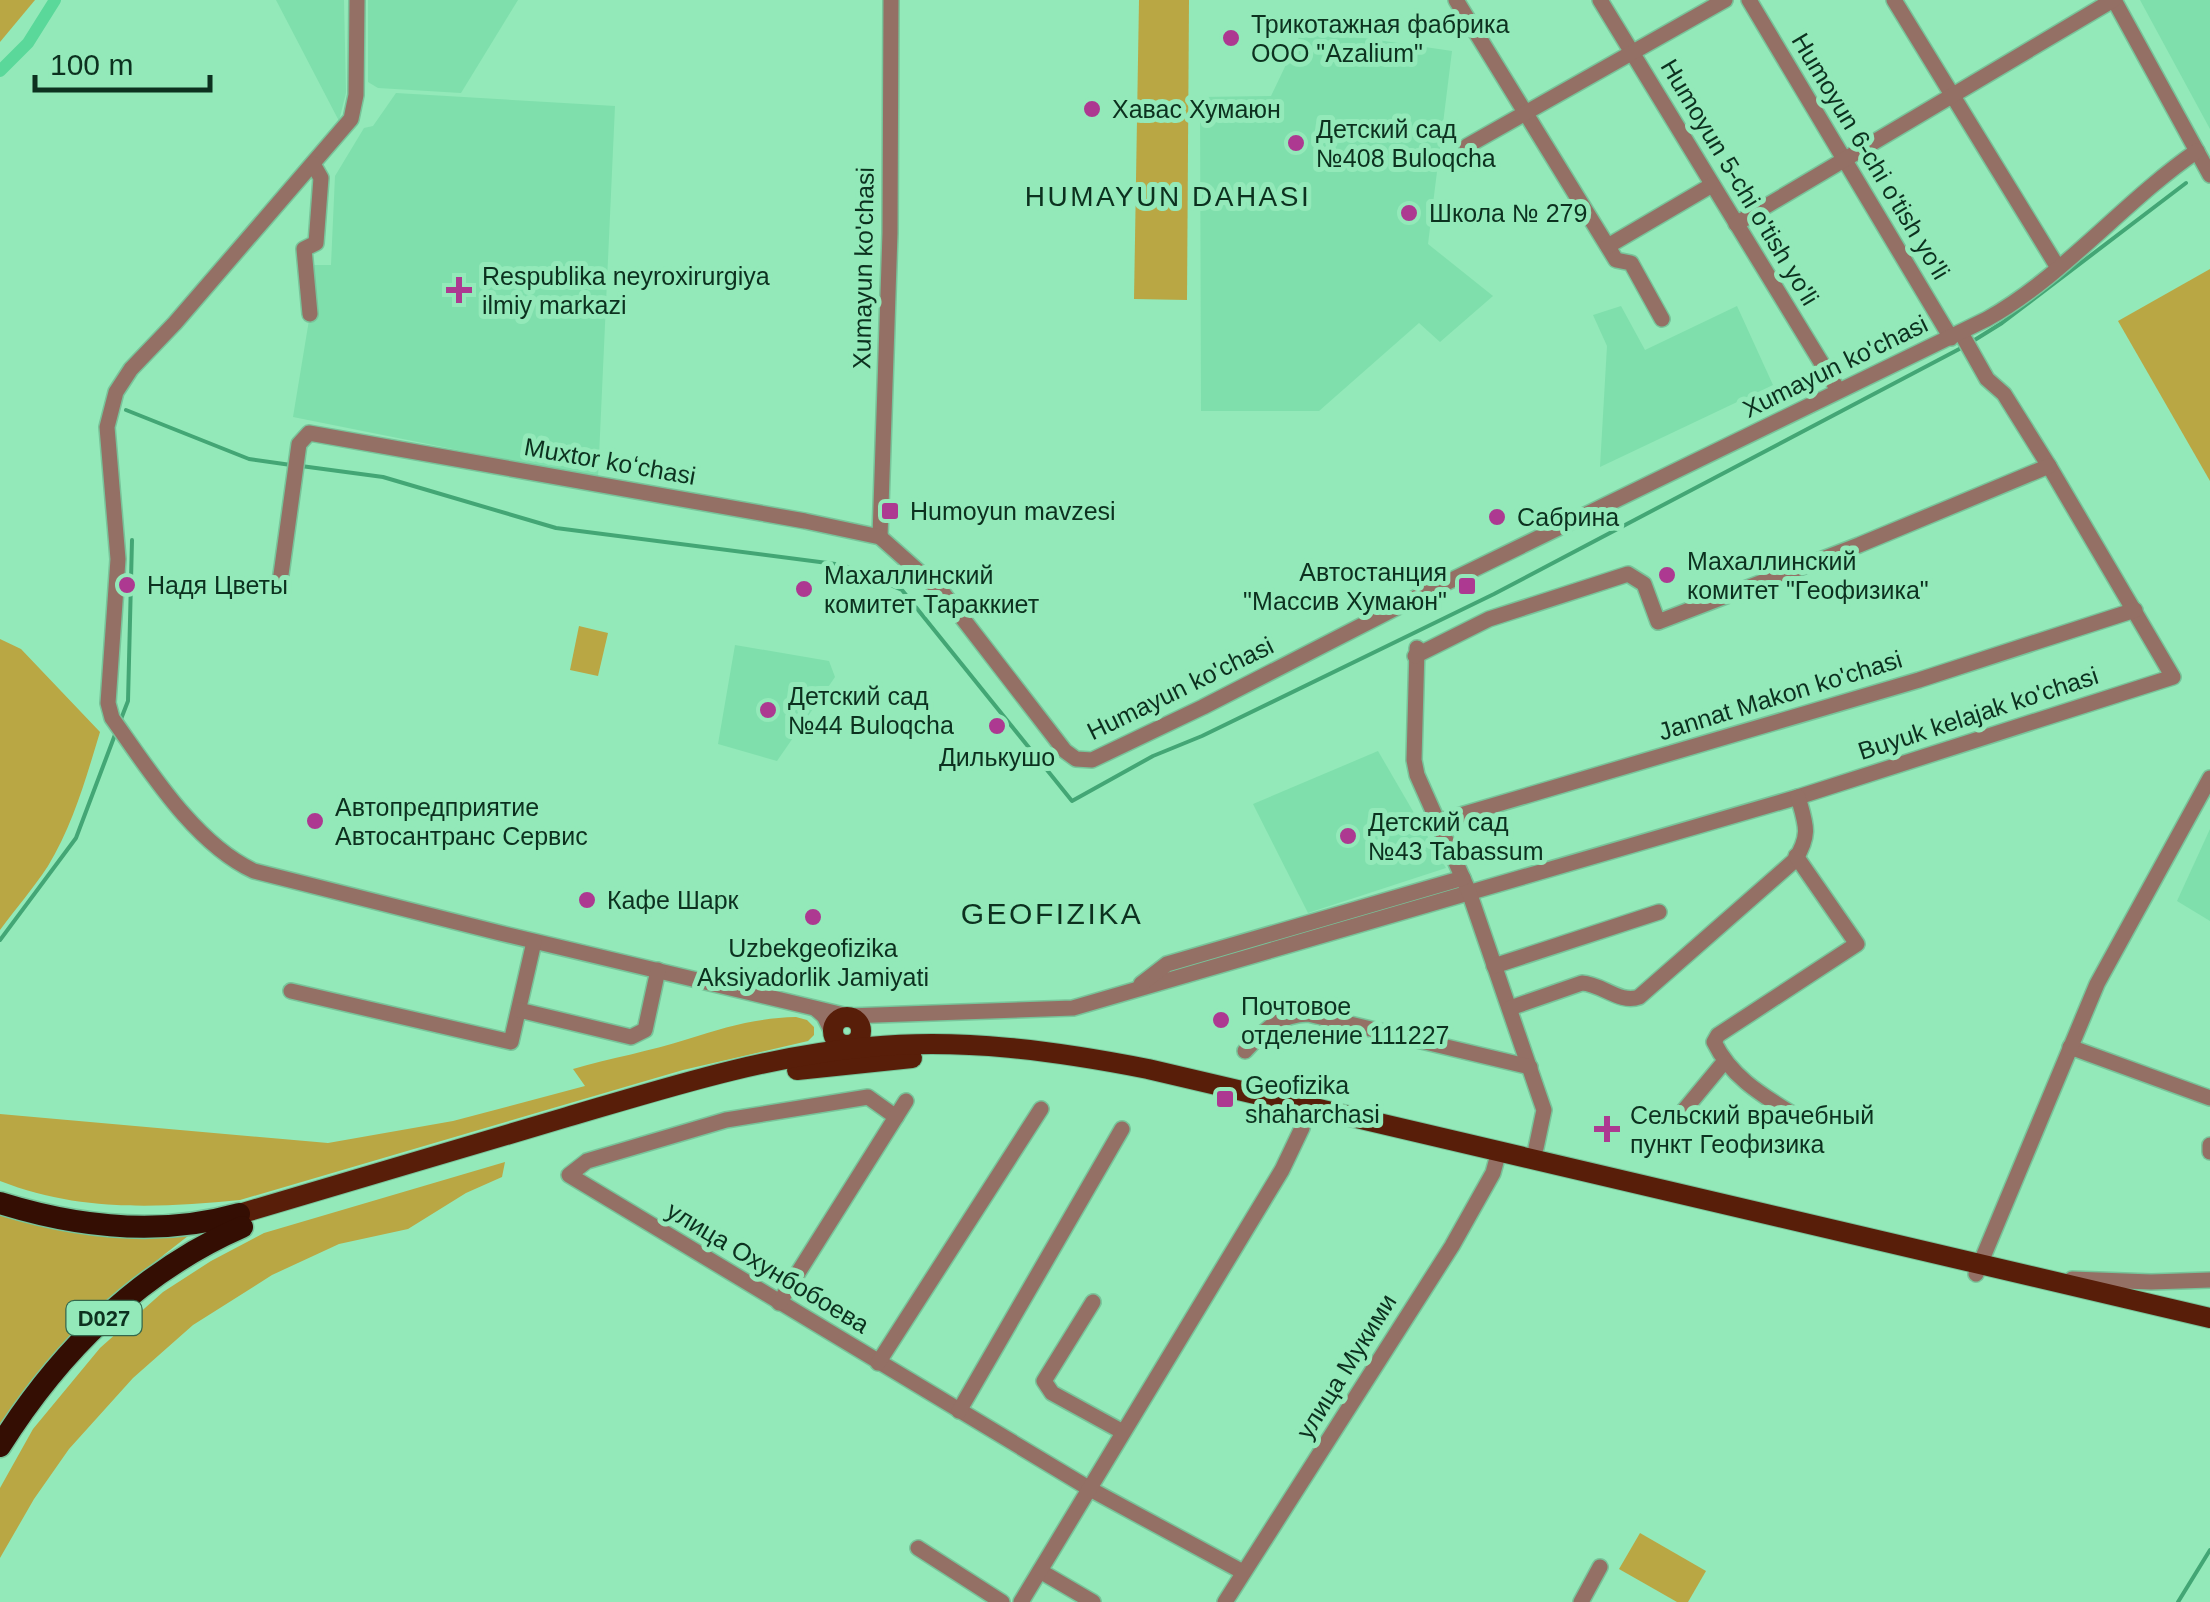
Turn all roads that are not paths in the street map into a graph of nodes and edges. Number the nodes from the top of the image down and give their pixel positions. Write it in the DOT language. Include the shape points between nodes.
graph roads {
  1 [pos="357,0"];
  2 [pos="892,0"];
  3 [pos="1456,0"];
  4 [pos="1600,0"];
  5 [pos="1725,0"];
  6 [pos="1749,0"];
  7 [pos="1894,0"];
  8 [pos="2113,0"];
  9 [pos="1633,54"];
  10 [pos="1952,98"];
  11 [pos="1525,114"];
  12 [pos="1468,146"];
  13 [pos="2197,151"];
  14 [pos="1844,160"];
  15 [pos="313,164"];
  16 [pos="2210,175"];
  17 [pos="1712,184"];
  18 [pos="1736,224"];
  19 [pos="1608,246"];
  20 [pos="2056,266"];
  21 [pos="310,314"];
  22 [pos="1662,319"];
  23 [pos="1956,335"];
  24 [pos="1838,390"];
  25 [pos="2048,466"];
  26 [pos="880,538"];
  27 [pos="1462,575"];
  28 [pos="254,586"];
  29 [pos="2135,610"];
  30 [pos="2173,676"];
  31 [pos="2210,778"];
  32 [pos="1798,797"];
  33 [pos="1437,822"];
  34 [pos="1796,856"];
  35 [pos="1466,885"];
  36 [pos="1659,912"];
  37 [pos="534,942"];
  38 [pos="1494,966"];
  39 [pos="658,970"];
  40 [pos="291,991"];
  41 [pos="1510,1008"];
  42 [pos="519,1010"];
  43 [pos="848,1044"];
  44 [pos="2070,1047"];
  45 [pos="1245,1051"];
  46 [pos="1724,1062"];
  47 [pos="1530,1067"];
  48 [pos="2210,1098"];
  49 [pos="906,1101"];
  50 [pos="1041,1109"];
  51 [pos="1306,1112"];
  52 [pos="1794,1115"];
  53 [pos="896,1117"];
  54 [pos="1676,1120"];
  55 [pos="1122,1128"];
  56 [pos="1536,1148"];
  57 [pos="1498,1157"];
  58 [pos="0,1203"];
  59 [pos="240,1220"];
  60 [pos="1978,1270"];
  61 [pos="2019,1273"];
  62 [pos="2210,1280"];
  63 [pos="1093,1302"];
  64 [pos="779,1303"];
  65 [pos="2210,1318"];
  66 [pos="2210,1331"];
  67 [pos="878,1363"];
  68 [pos="959,1411"];
  69 [pos="1124,1432"];
  70 [pos="0,1446"];
  71 [pos="1090,1489"];
  72 [pos="918,1548"];
  73 [pos="1600,1567"];
  74 [pos="1040,1571"];
  75 [pos="1243,1572"];
  76 [pos="1002,1602"];
  77 [pos="1021,1602"];
  78 [pos="1093,1602"];
  79 [pos="1224,1602"];
  80 [pos="1581,1602"];
  1 -- 15 [label="street" via="355,108"];
  2 -- 26 [label="street, Xumayun ko'chasi"];
  3 -- 11 [label="street"];
  4 -- 9 [label="street, Humoyun 5-chi o'tish yo'li"];
  5 -- 9 [label="street"];
  6 -- 14 [label="street, Humoyun 6-chi o'tish yo'li"];
  7 -- 10 [label="street"];
  8 -- 10 [label="street"];
  8 -- 13 [label="street"];
  9 -- 11 [label="street"];
  9 -- 17 [label="street, Humoyun 5-chi o'tish yo'li"];
  10 -- 14 [label="street"];
  10 -- 20 [label="street"];
  11 -- 12 [label="street"];
  11 -- 19 [label="street"];
  13 -- 16 [label="street"];
  13 -- 20 [label="street, Xumayun ko'chasi"];
  14 -- 18 [label="street"];
  14 -- 23 [label="street, Humoyun 6-chi o'tish yo'li"];
  15 -- 21 [label="street" via="321,178 316,242 304,249"];
  15 -- 37 [label="street" via="131,369 114,398 107,436 118,559 108,703 175,802 246,867"];
  17 -- 18 [label="street, Humoyun 5-chi o'tish yo'li"];
  17 -- 19 [label="street"];
  18 -- 24 [label="street, Humoyun 5-chi o'tish yo'li"];
  19 -- 22 [label="street" via="1616,260 1631,263"];
  20 -- 23 [label="street, Xumayun ko'chasi" via="2000,312"];
  23 -- 24 [label="street, Xumayun ko'chasi"];
  23 -- 25 [label="street, Humoyun 6-chi o'tish yo'li" via="2004,394"];
  24 -- 27 [label="street, Xumayun ko'chasi"];
  25 -- 29 [label="street, Humoyun 6-chi o'tish yo'li"];
  25 -- 33 [label="street" via="1658,622 1644,584 1628,574 1416,650 1414,760"];
  26 -- 27 [label="street, Humayun ko'chasi" via="944,593 1064,751 1081,760 1119,748"];
  26 -- 28 [label="street, Muxtor koʻchasi" via="309,433 298,448 278,588"];
  29 -- 30 [label="street, Humoyun 6-chi o'tish yo'li"];
  29 -- 33 [label="street, Jannat Makon ko'chasi"];
  30 -- 32 [label="street, Buyuk kelajak ko'chasi"];
  31 -- 44 [label="street"];
  32 -- 34 [label="street" via="1807,831"];
  32 -- 35 [label="street, Buyuk kelajak ko'chasi"];
  33 -- 35 [label="street"];
  34 -- 41 [label="street" via="1639,997 1626,999 1582,983"];
  34 -- 46 [label="street" via="1858,944 1718,1035 1714,1042"];
  35 -- 38 [label="street"];
  35 -- 43 [label="street, Buyuk kelajak ko'chasi" via="1168,964 1133,991 1072,1008 880,1016"];
  36 -- 38 [label="street"];
  37 -- 39 [label="street"];
  37 -- 42 [label="street"];
  38 -- 41 [label="street"];
  39 -- 42 [label="street" via="645,1030 631,1037"];
  39 -- 43 [label="street" via="812,1007"];
  40 -- 42 [label="street" via="512,1042"];
  41 -- 47 [label="street"];
  43 -- 51 [label="main road, D027" via="983,1045 1066,1054"];
  43 -- 59 [label="main road, D027" via="760,1077"];
  44 -- 48 [label="street"];
  44 -- 60 [label="street"];
  45 -- 47 [label="street" via="1273,1021 1308,1014"];
  46 -- 52 [label="street"];
  46 -- 54 [label="street"];
  47 -- 56 [label="street" via="1544,1110"];
  49 -- 53 [label="street"];
  50 -- 67 [label="street"];
  51 -- 57 [label="main road"];
  51 -- 69 [label="street" via="1282,1170"];
  53 -- 64 [label="street"];
  53 -- 64 [label="street, улица Охунбобоева" via="868,1097 726,1120 587,1160 568,1175"];
  55 -- 68 [label="street"];
  57 -- 60 [label="main road"];
  57 -- 75 [label="street, улица Мукими" via="1452,1246"];
  58 -- 59 [label="highway, D027" via="124,1226"];
  59 -- 70 [label="highway, D027" via="102,1320 54,1369"];
  60 -- 61 [label="main road"];
  60 -- 66 [label="main road"];
  61 -- 62 [label="street" via="2119,1282"];
  61 -- 65 [label="main road"];
  63 -- 69 [label="street" via="1044,1382 1052,1394"];
  64 -- 67 [label="street, улица Охунбобоева"];
  67 -- 68 [label="street, улица Охунбобоева"];
  68 -- 71 [label="street, улица Охунбобоева"];
  69 -- 71 [label="street"];
  71 -- 74 [label="street"];
  71 -- 75 [label="street, улица Охунбобоева"];
  72 -- 76 [label="street"];
  73 -- 80 [label="street"];
  74 -- 77 [label="street"];
  74 -- 78 [label="street"];
  75 -- 79 [label="street, улица Мукими"];
}
